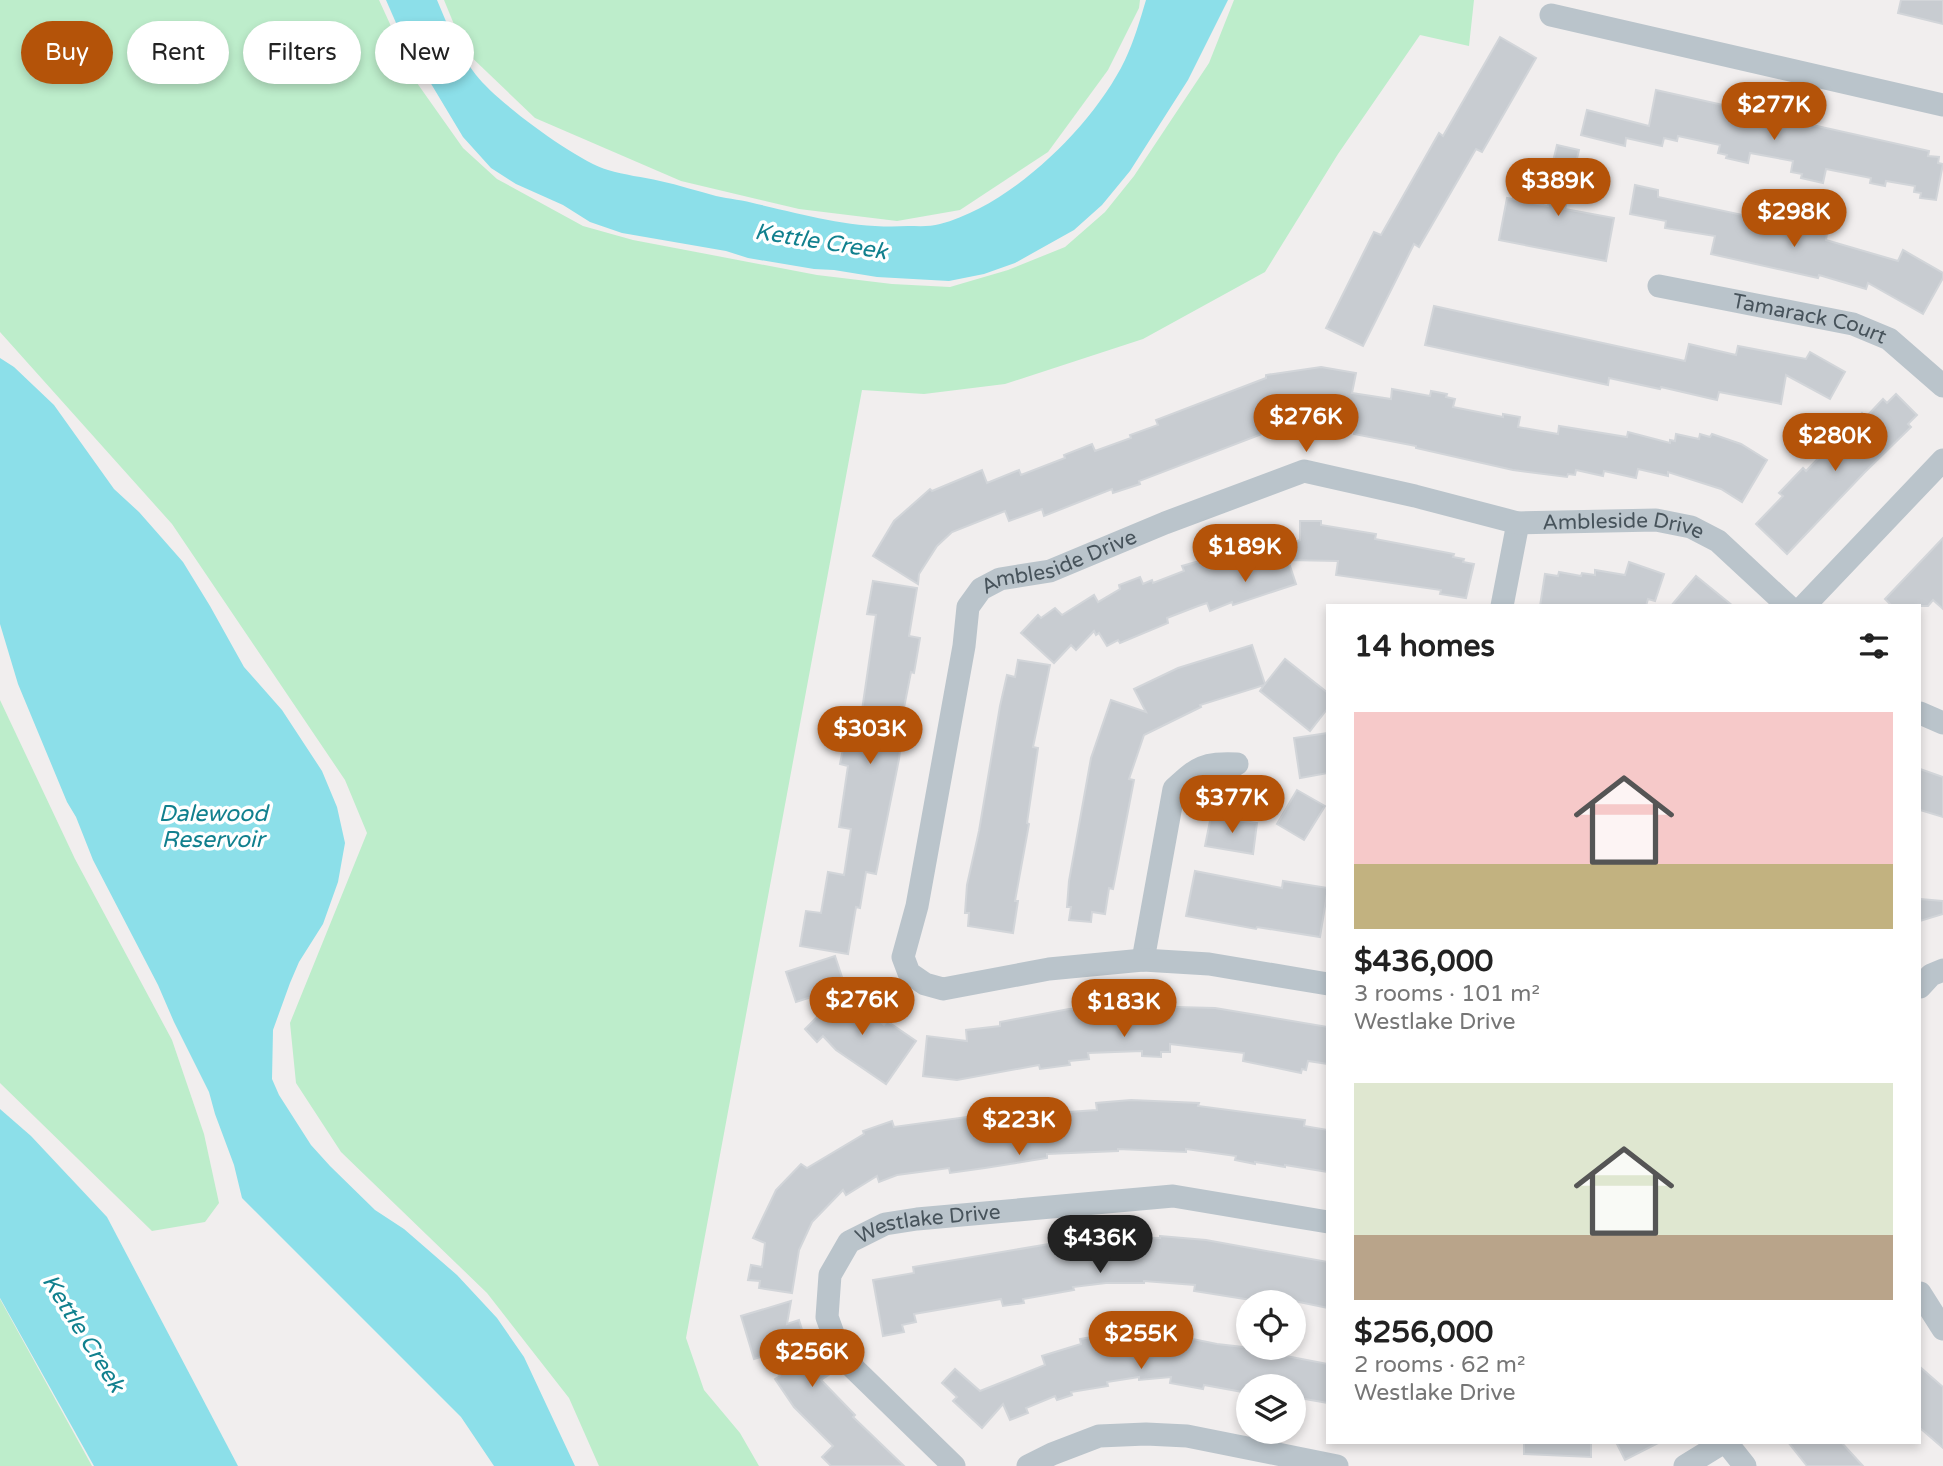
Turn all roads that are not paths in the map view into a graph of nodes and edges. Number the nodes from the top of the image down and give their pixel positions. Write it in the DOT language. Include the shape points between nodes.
graph roads {
  1 [pos="1550,15"];
  2 [pos="1943,105"];
  3 [pos="1659,286"];
  4 [pos="1943,386"];
  5 [pos="1943,460"];
  6 [pos="1518,523"];
  7 [pos="1502,604"];
  8 [pos="1785,604"];
  9 [pos="1806,604"];
  10 [pos="1921,713"];
  11 [pos="1943,723"];
  12 [pos="1237,764"];
  13 [pos="1143,960"];
  14 [pos="1943,970"];
  15 [pos="1326,984"];
  16 [pos="1921,986"];
  17 [pos="1326,1222"];
  18 [pos="1921,1295"];
  19 [pos="1943,1329"];
  20 [pos="1722,1444"];
  21 [pos="1727,1444"];
  22 [pos="954,1466"];
  23 [pos="1028,1466"];
  24 [pos="1337,1466"];
  25 [pos="1685,1466"];
  26 [pos="1745,1466"];
  1 -- 2 [label="street"];
  3 -- 4 [label="street, Tamarack Court" via="1828,318 1870,331 1889,340"];
  5 -- 9 [label="street"];
  6 -- 7 [label="street"];
  6 -- 8 [label="street, Ambleside Drive" via="1656,520 1691,527 1718,541"];
  6 -- 13 [label="street, Ambleside Drive" via="1304,471 1050,571 1000,579 981,589 968,607 919,893 903,957 909,973 943,989 1049,969"];
  10 -- 11 [label="street"];
  12 -- 13 [label="street" via="1213,763 1195,770 1174,789"];
  13 -- 15 [label="street, Ambleside Drive" via="1209,964"];
  14 -- 16 [label="street"];
  17 -- 22 [label="street, Westlake Drive" via="1173,1196 917,1219 885,1224 849,1242 830,1275 827,1317 841,1356"];
  18 -- 19 [label="street"];
  20 -- 25 [label="street"];
  21 -- 26 [label="street"];
  23 -- 24 [label="street" via="1099,1436 1146,1434 1187,1436"];
}
